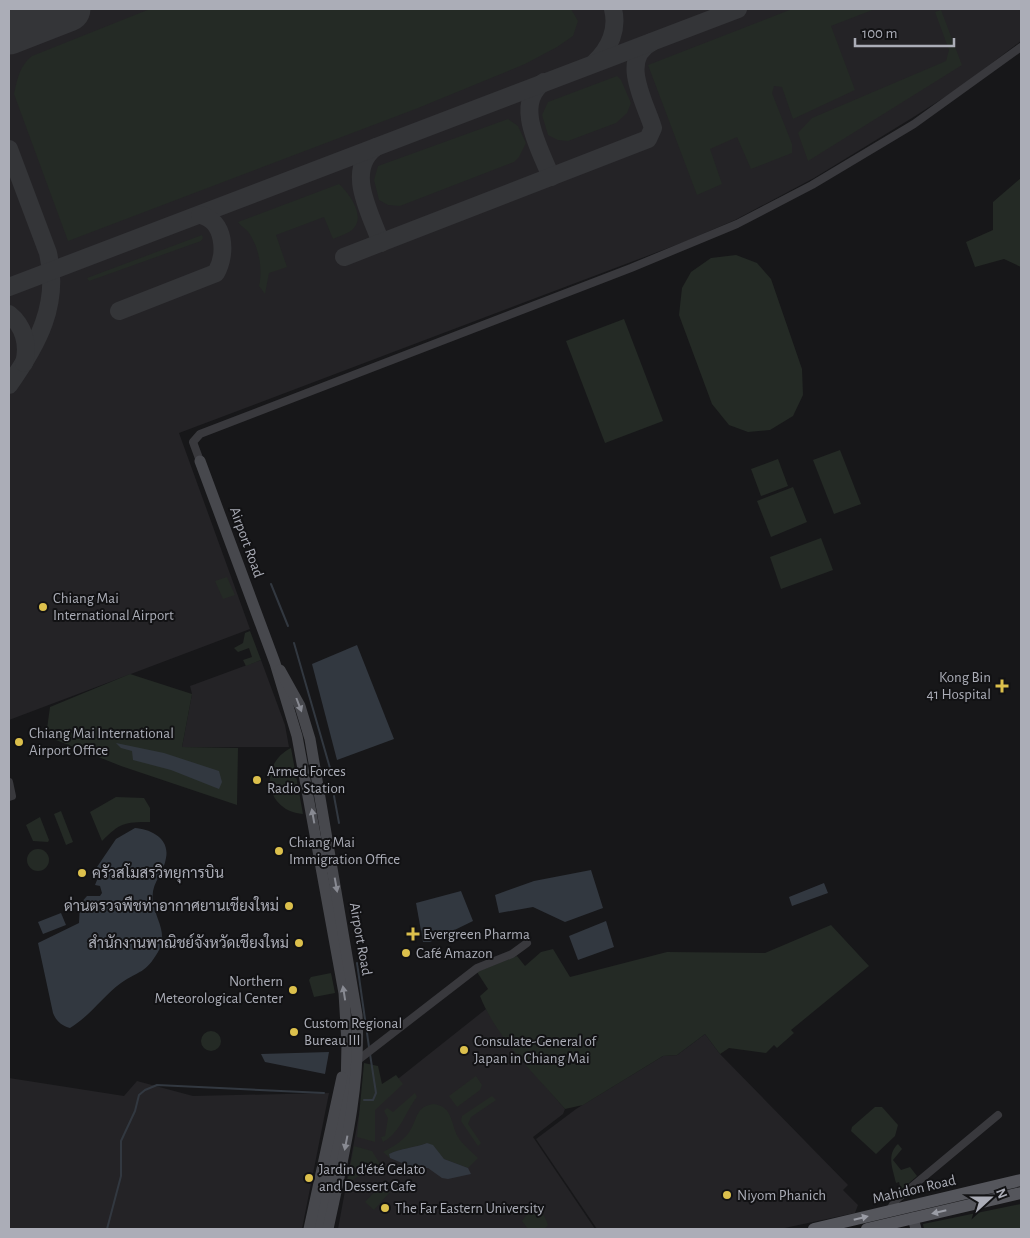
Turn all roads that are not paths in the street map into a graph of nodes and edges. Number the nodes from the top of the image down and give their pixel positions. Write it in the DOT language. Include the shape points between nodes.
graph roads {
  1 [pos="1021,47"];
  2 [pos="200,460"];
  3 [pos="9,782"];
  4 [pos="9,797"];
  5 [pos="528,943"];
  6 [pos="361,1056"];
  7 [pos="998,1115"];
  8 [pos="1021,1180"];
  9 [pos="1021,1193"];
  10 [pos="889,1211"];
  11 [pos="915,1224"];
  12 [pos="309,1229"];
  13 [pos="318,1229"];
  14 [pos="328,1229"];
  15 [pos="814,1229"];
  16 [pos="867,1229"];
  1 -- 2 [label="street" via="914,124 812,185 737,224 200,434 193,442"];
  2 -- 6 [label="main road, Airport Road" via="293,722 305,772 344,993"];
  3 -- 4 [label="street" via="12,796"];
  5 -- 6 [label="street" via="512,954 477,968"];
  6 -- 12 [label="main road, Airport Road" via="336,1098"];
  6 -- 13 [label="main road, Airport Road" via="345,1099"];
  6 -- 14 [label="main road, Airport Road, one-way"];
  7 -- 10 [label="street" via="896,1200"];
  8 -- 10 [label="main road, Mahidon Road"];
  9 -- 11 [label="main road, Mahidon Road, one-way"];
  15 -- 10 [label="main road, Mahidon Road, one-way"];
  11 -- 16 [label="main road, Mahidon Road"];
}
